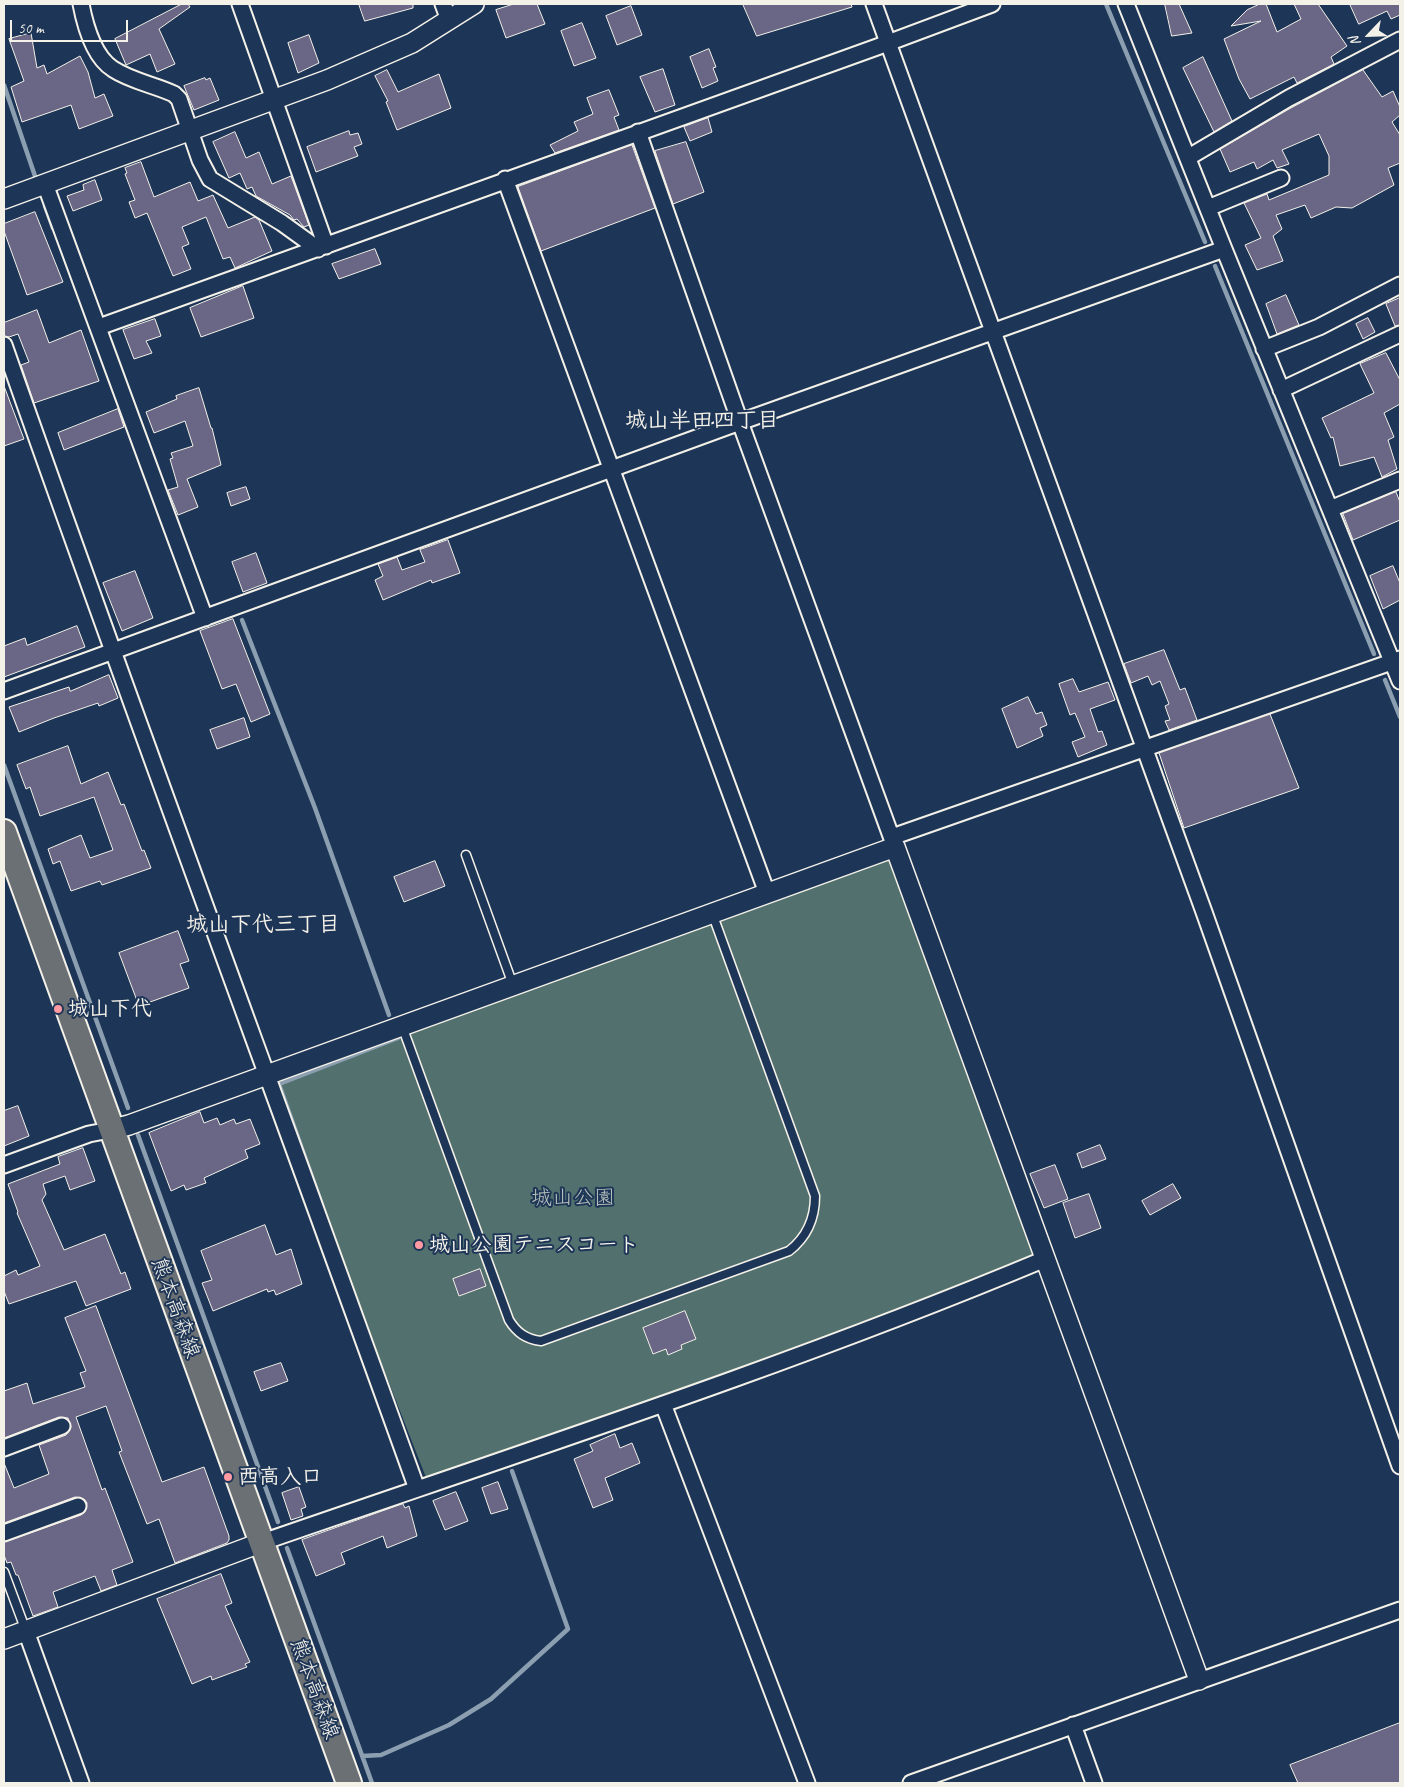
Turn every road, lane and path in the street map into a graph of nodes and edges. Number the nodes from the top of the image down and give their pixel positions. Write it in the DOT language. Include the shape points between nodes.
graph roads {
  1 [pos="81,4"];
  2 [pos="240,4"];
  3 [pos="474,4"];
  4 [pos="874,4"];
  5 [pos="992,4"];
  6 [pos="1126,4"];
  7 [pos="446,12"];
  8 [pos="1400,40"];
  9 [pos="889,43"];
  10 [pos="275,98"];
  11 [pos="189,130"];
  12 [pos="638,132"];
  13 [pos="1189,157"];
  14 [pos="1281,178"];
  15 [pos="505,179"];
  16 [pos="45,184"];
  17 [pos="4,199"];
  18 [pos="1208,208"];
  19 [pos="322,248"];
  20 [pos="1224,250"];
  21 [pos="1400,285"];
  22 [pos="99,327"];
  23 [pos="994,331"];
  24 [pos="1400,334"];
  25 [pos="4,345"];
  26 [pos="1264,350"];
  27 [pos="1281,390"];
  28 [pos="740,422"];
  29 [pos="612,469"];
  30 [pos="1400,480"];
  31 [pos="1330,509"];
  32 [pos="206,618"];
  33 [pos="112,652"];
  34 [pos="1396,661"];
  35 [pos="1400,681"];
  36 [pos="4,691"];
  37 [pos="1144,749"];
  38 [pos="4,832"];
  39 [pos="893,842"];
  40 [pos="466,855"];
  41 [pos="766,894"];
  42 [pos="712,913"];
  43 [pos="513,985"];
  44 [pos="402,1026"];
  45 [pos="268,1074"];
  46 [pos="110,1130"];
  47 [pos="4,1165"];
  48 [pos="1045,1259"];
  49 [pos="663,1404"];
  50 [pos="62,1426"];
  51 [pos="4,1448"];
  52 [pos="1400,1466"];
  53 [pos="417,1489"];
  54 [pos="78,1506"];
  55 [pos="4,1533"];
  56 [pos="260,1543"];
  57 [pos="4,1572"];
  58 [pos="1400,1610"];
  59 [pos="26,1631"];
  60 [pos="4,1639"];
  61 [pos="1199,1680"];
  62 [pos="1073,1725"];
  63 [pos="81,1783"];
  64 [pos="348,1783"];
  65 [pos="807,1783"];
  66 [pos="911,1783"];
  67 [pos="1094,1783"];
  1 -- 11 [label="street" via="94,42 108,65 174,94 179,99"];
  2 -- 10 [label="street"];
  3 -- 7 [label="street"];
  4 -- 9 [label="street"];
  5 -- 9 [label="street"];
  6 -- 13 [label="street"];
  7 -- 10 [label="street" via="412,43 327,80"];
  8 -- 13 [label="street" via="1289,98"];
  9 -- 12 [label="street"];
  9 -- 23 [label="street"];
  10 -- 11 [label="street"];
  10 -- 19 [label="street"];
  11 -- 16 [label="street"];
  11 -- 19 [label="street" via="210,179"];
  12 -- 15 [label="street"];
  12 -- 28 [label="street"];
  13 -- 18 [label="street"];
  14 -- 18 [label="street"];
  15 -- 19 [label="street"];
  15 -- 29 [label="street"];
  16 -- 17 [label="street"];
  16 -- 22 [label="street"];
  18 -- 20 [label="street"];
  19 -- 22 [label="street"];
  20 -- 23 [label="street"];
  20 -- 26 [label="street"];
  21 -- 26 [label="street" via="1318,327"];
  22 -- 32 [label="street"];
  23 -- 28 [label="street"];
  23 -- 37 [label="street"];
  24 -- 27 [label="street"];
  25 -- 33 [label="street"];
  26 -- 27 [label="street"];
  27 -- 31 [label="street"];
  28 -- 29 [label="street"];
  28 -- 39 [label="street"];
  29 -- 32 [label="street"];
  29 -- 41 [label="street"];
  30 -- 31 [label="street"];
  31 -- 34 [label="street"];
  32 -- 33 [label="street"];
  33 -- 36 [label="street"];
  33 -- 45 [label="street"];
  34 -- 35 [label="street"];
  34 -- 37 [label="street"];
  37 -- 39 [label="street"];
  37 -- 52 [label="street"];
  38 -- 46 [label="main road, 熊本高森線"];
  39 -- 41 [label="street"];
  39 -- 48 [label="street"];
  40 -- 43 [label="lane"];
  41 -- 42 [label="street"];
  42 -- 43 [label="street"];
  42 -- 44 [label="lane" via="815,1196 811,1224 798,1245 789,1251 541,1341 514,1330"];
  43 -- 44 [label="street"];
  44 -- 45 [label="street"];
  45 -- 46 [label="street"];
  45 -- 53 [label="street"];
  46 -- 47 [label="street" via="88,1134"];
  46 -- 56 [label="main road, 熊本高森線"];
  48 -- 49 [label="street" via="938,1304"];
  48 -- 61 [label="street"];
  49 -- 53 [label="street"];
  49 -- 65 [label="street"];
  50 -- 51 [label="street"];
  53 -- 56 [label="street"];
  54 -- 55 [label="street"];
  56 -- 59 [label="street"];
  56 -- 64 [label="main road, 熊本高森線"];
  57 -- 59 [label="lane"];
  58 -- 61 [label="street"];
  59 -- 60 [label="street"];
  59 -- 63 [label="street"];
  61 -- 62 [label="street"];
  62 -- 66 [label="street"];
  62 -- 67 [label="street"];
}
